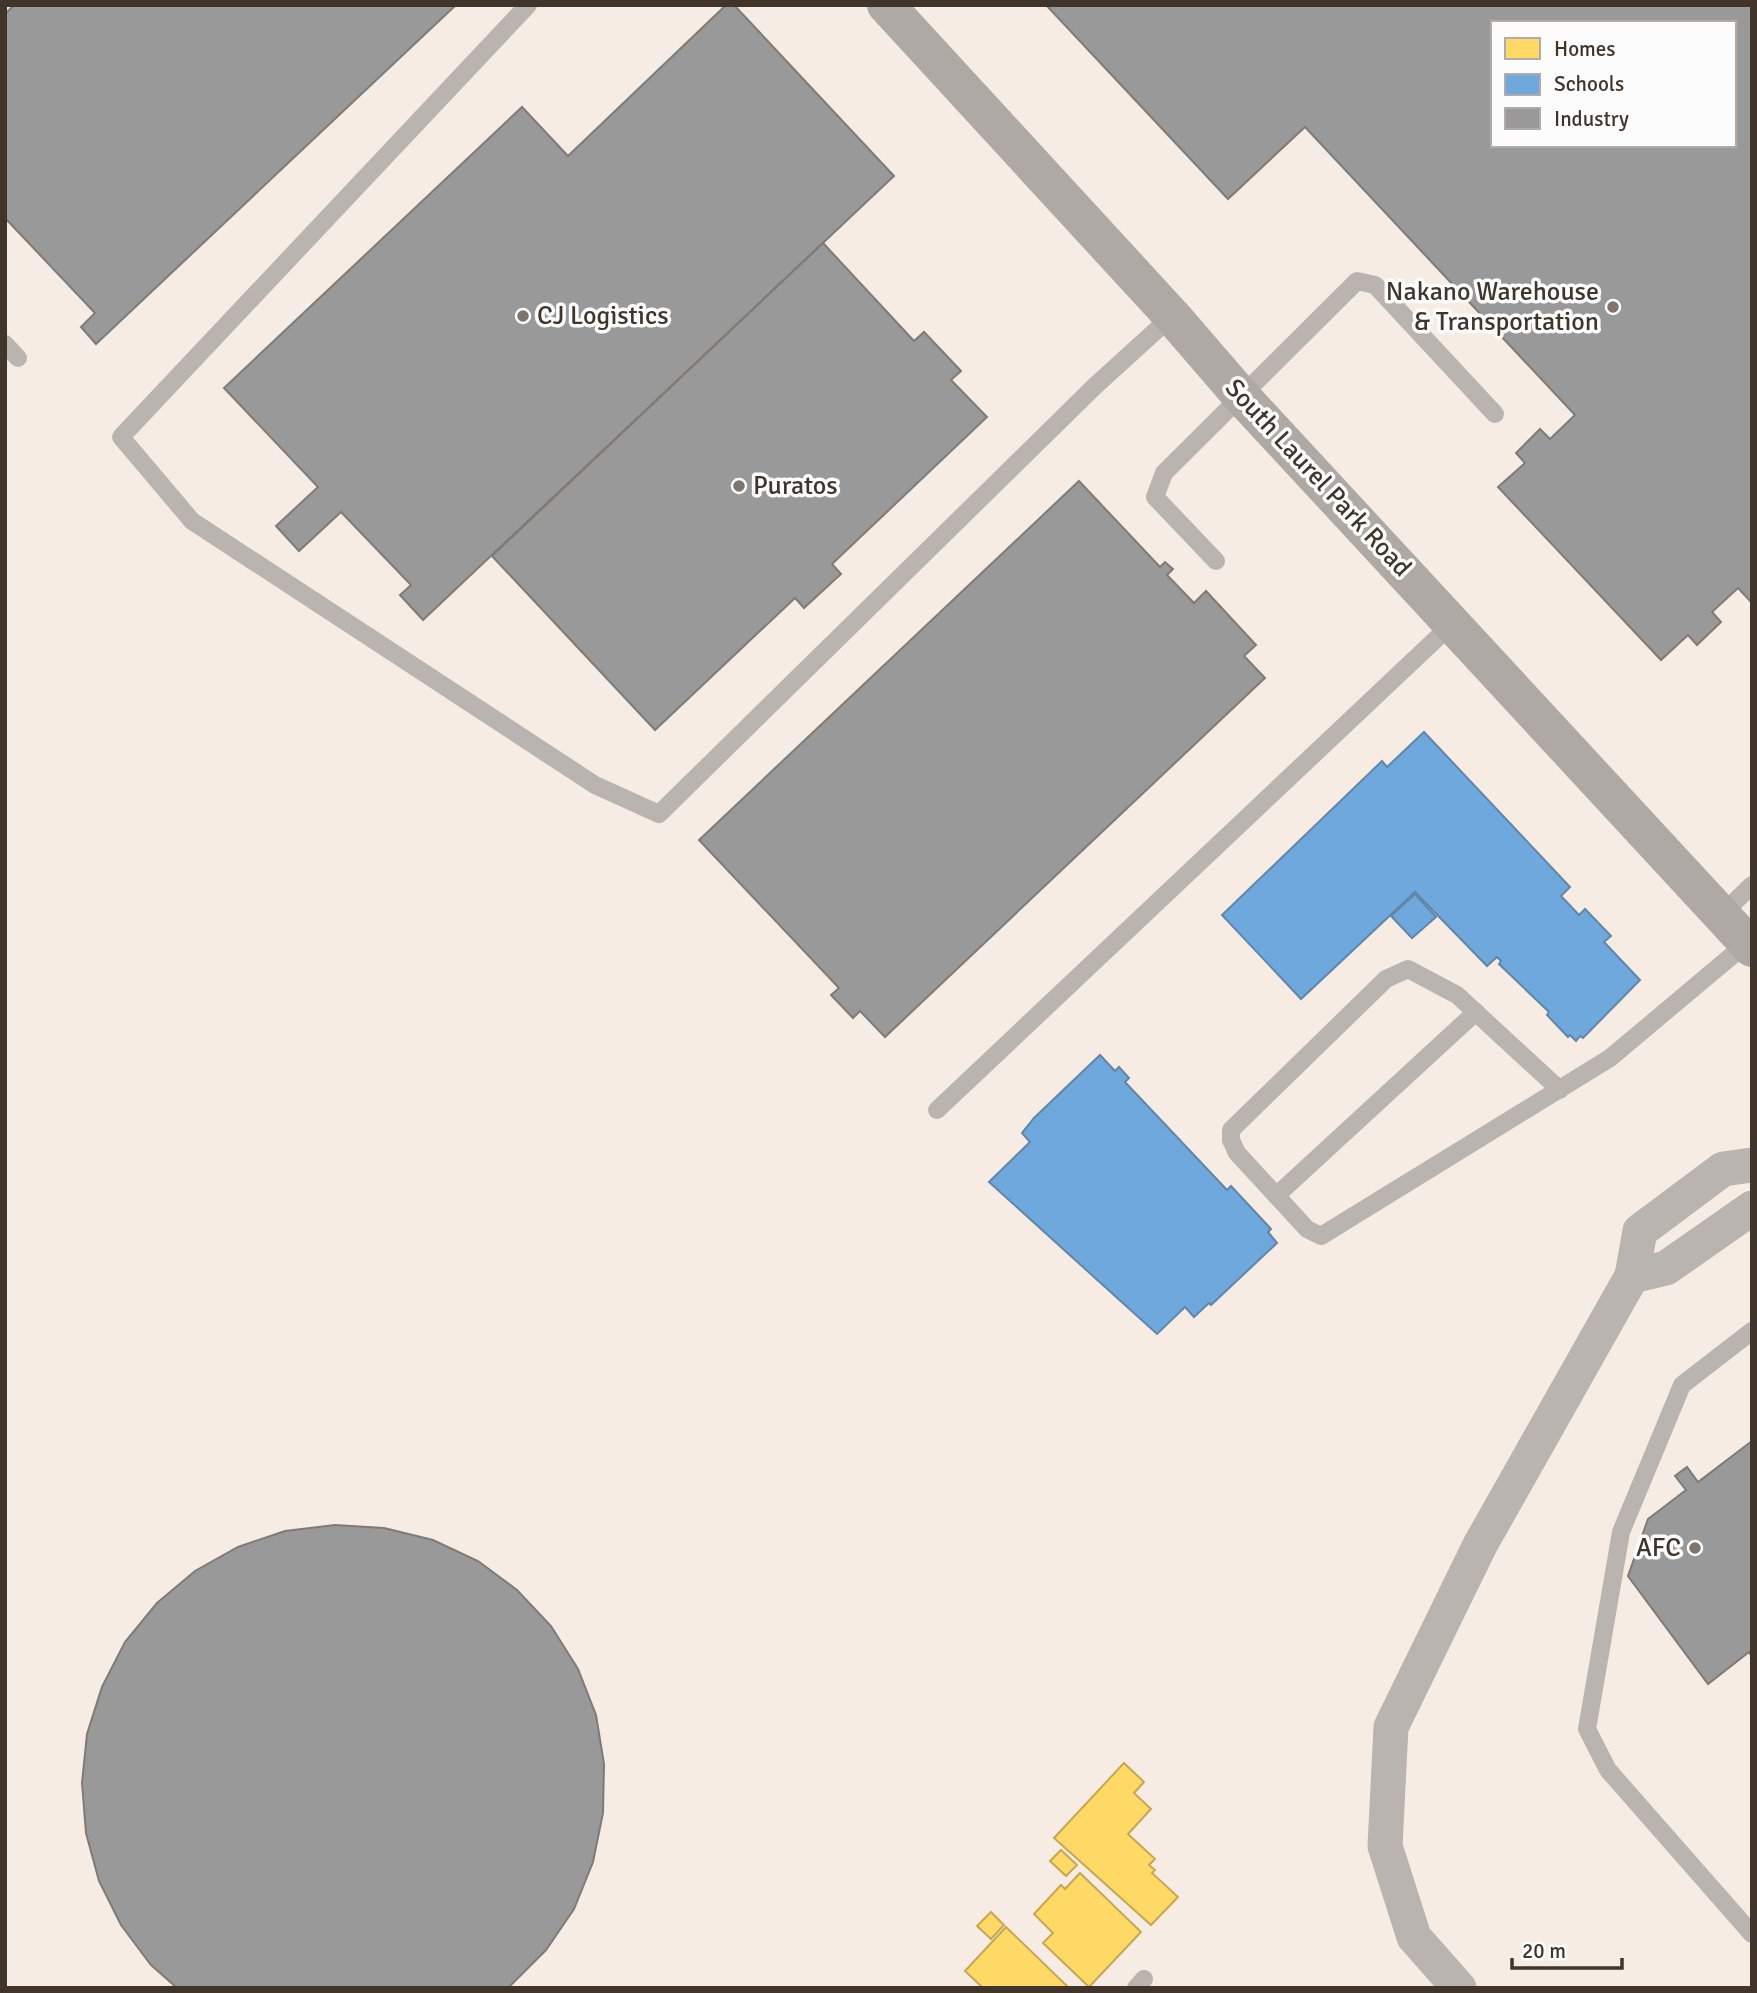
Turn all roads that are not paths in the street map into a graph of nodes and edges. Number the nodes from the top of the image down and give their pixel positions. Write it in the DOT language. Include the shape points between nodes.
graph roads {
  1 [pos="528,5"];
  2 [pos="886,5"];
  3 [pos="1172,316"];
  4 [pos="5,344"];
  5 [pos="18,358"];
  6 [pos="1242,397"];
  7 [pos="1495,414"];
  8 [pos="1216,561"];
  9 [pos="1453,623"];
  10 [pos="1752,884"];
  11 [pos="1721,915"];
  12 [pos="1750,946"];
  13 [pos="1476,1012"];
  14 [pos="1560,1090"];
  15 [pos="937,1110"];
  16 [pos="1752,1165"];
  17 [pos="1277,1195"];
  18 [pos="1752,1208"];
  19 [pos="1632,1276"];
  20 [pos="1752,1331"];
  21 [pos="1752,1934"];
  22 [pos="1459,1988"];
  1 -- 3 [label="lane" via="121,437 192,521 595,785 659,814"];
  2 -- 3 [label="street, South Laurel Park Road"];
  3 -- 6 [label="street, South Laurel Park Road"];
  4 -- 5 [label="lane"];
  6 -- 7 [label="lane" via="1357,281 1375,285"];
  6 -- 8 [label="lane" via="1164,473 1155,497"];
  6 -- 9 [label="street, South Laurel Park Road"];
  9 -- 11 [label="street, South Laurel Park Road"];
  9 -- 15 [label="lane"];
  10 -- 11 [label="lane"];
  11 -- 12 [label="street, South Laurel Park Road"];
  12 -- 14 [label="lane" via="1610,1058"];
  13 -- 14 [label="lane"];
  13 -- 17 [label="lane"];
  13 -- 17 [label="lane" via="1457,995 1408,968 1386,979 1231,1130 1237,1153"];
  14 -- 17 [label="lane" via="1321,1236 1307,1229"];
  16 -- 19 [label="street" via="1723,1169 1640,1231"];
  18 -- 19 [label="street" via="1667,1268"];
  19 -- 22 [label="street" via="1480,1545 1391,1727 1385,1846 1414,1937"];
  20 -- 21 [label="lane" via="1682,1385 1631,1507 1621,1532 1587,1730 1608,1770"];
}
